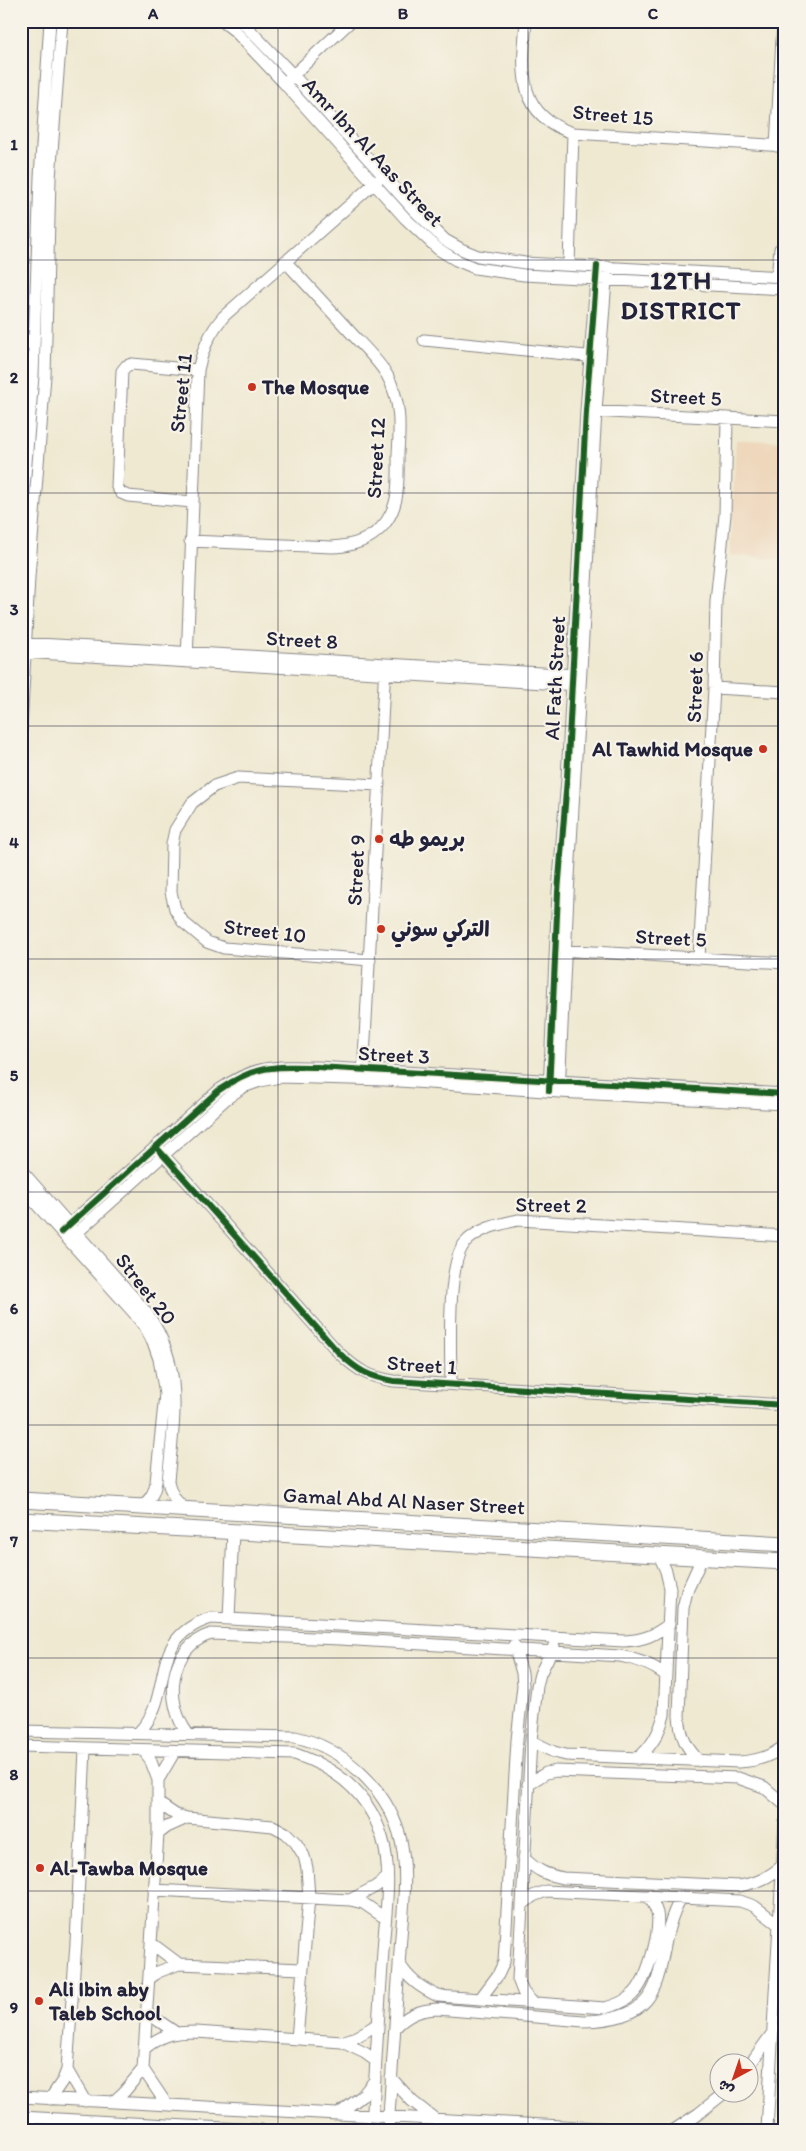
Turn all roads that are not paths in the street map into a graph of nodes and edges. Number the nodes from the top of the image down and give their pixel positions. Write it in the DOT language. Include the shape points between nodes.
graph roads {
  1 [pos="50,21"];
  2 [pos="62,21"];
  3 [pos="222,21"];
  4 [pos="241,21"];
  5 [pos="351,21"];
  6 [pos="526,21"];
  7 [pos="783,21"];
  8 [pos="293,75"];
  9 [pos="284,83"];
  10 [pos="573,133"];
  11 [pos="780,146"];
  12 [pos="378,179"];
  13 [pos="785,247"];
  14 [pos="286,262"];
  15 [pos="569,265"];
  16 [pos="602,273"];
  17 [pos="781,277"];
  18 [pos="785,289"];
  19 [pos="21,321"];
  20 [pos="424,340"];
  21 [pos="34,348"];
  22 [pos="595,357"];
  23 [pos="198,370"];
  24 [pos="591,411"];
  25 [pos="727,418"];
  26 [pos="785,421"];
  27 [pos="192,502"];
  28 [pos="21,525"];
  29 [pos="190,541"];
  30 [pos="24,648"];
  31 [pos="187,657"];
  32 [pos="385,668"];
  33 [pos="576,680"];
  34 [pos="714,688"];
  35 [pos="785,692"];
  36 [pos="21,730"];
  37 [pos="379,785"];
  38 [pos="561,950"];
  39 [pos="699,958"];
  40 [pos="370,960"];
  41 [pos="785,963"];
  42 [pos="364,1074"];
  43 [pos="555,1086"];
  44 [pos="785,1094"];
  45 [pos="785,1104"];
  46 [pos="160,1151"];
  47 [pos="21,1170"];
  48 [pos="21,1186"];
  49 [pos="69,1233"];
  50 [pos="785,1236"];
  51 [pos="451,1384"];
  52 [pos="785,1405"];
  53 [pos="21,1500"];
  54 [pos="140,1507"];
  55 [pos="189,1511"];
  56 [pos="21,1520"];
  57 [pos="382,1520"];
  58 [pos="419,1523"];
  59 [pos="233,1532"];
  60 [pos="380,1540"];
  61 [pos="420,1542"];
  62 [pos="785,1544"];
  63 [pos="659,1555"];
  64 [pos="702,1558"];
  65 [pos="785,1562"];
  66 [pos="682,1617"];
  67 [pos="229,1618"];
  68 [pos="669,1620"];
  69 [pos="510,1634"];
  70 [pos="558,1637"];
  71 [pos="516,1650"];
  72 [pos="551,1652"];
  73 [pos="666,1675"];
  74 [pos="161,1680"];
  75 [pos="174,1684"];
  76 [pos="524,1685"];
  77 [pos="537,1686"];
  78 [pos="664,1715"];
  79 [pos="679,1716"];
  80 [pos="21,1731"];
  81 [pos="138,1734"];
  82 [pos="188,1734"];
  83 [pos="530,1741"];
  84 [pos="785,1745"];
  85 [pos="21,1746"];
  86 [pos="85,1748"];
  87 [pos="143,1750"];
  88 [pos="176,1751"];
  89 [pos="566,1756"];
  90 [pos="637,1759"];
  91 [pos="699,1761"];
  92 [pos="739,1762"];
  93 [pos="566,1772"];
  94 [pos="738,1778"];
  95 [pos="158,1780"];
  96 [pos="528,1784"];
  97 [pos="158,1803"];
  98 [pos="785,1805"];
  99 [pos="187,1818"];
  100 [pos="785,1822"];
  101 [pos="158,1834"];
  102 [pos="524,1858"];
  103 [pos="782,1866"];
  104 [pos="387,1878"];
  105 [pos="563,1878"];
  106 [pos="739,1886"];
  107 [pos="154,1890"];
  108 [pos="561,1890"];
  109 [pos="648,1896"];
  110 [pos="309,1897"];
  111 [pos="681,1898"];
  112 [pos="350,1900"];
  113 [pos="740,1901"];
  114 [pos="522,1905"];
  115 [pos="385,1918"];
  116 [pos="778,1924"];
  117 [pos="655,1935"];
  118 [pos="667,1938"];
  119 [pos="151,1943"];
  120 [pos="504,1962"];
  121 [pos="399,1963"];
  122 [pos="179,1964"];
  123 [pos="518,1965"];
  124 [pos="302,1969"];
  125 [pos="149,1979"];
  126 [pos="438,1996"];
  127 [pos="480,1999"];
  128 [pos="533,2004"];
  129 [pos="437,2008"];
  130 [pos="147,2013"];
  131 [pos="378,2024"];
  132 [pos="395,2028"];
  133 [pos="175,2032"];
  134 [pos="772,2034"];
  135 [pos="297,2039"];
  136 [pos="342,2042"];
  137 [pos="145,2048"];
  138 [pos="757,2054"];
  139 [pos="376,2061"];
  140 [pos="67,2070"];
  141 [pos="143,2070"];
  142 [pos="392,2078"];
  143 [pos="375,2080"];
  144 [pos="21,2097"];
  145 [pos="50,2099"];
  146 [pos="85,2101"];
  147 [pos="113,2102"];
  148 [pos="710,2104"];
  149 [pos="167,2105"];
  150 [pos="340,2113"];
  151 [pos="372,2116"];
  152 [pos="21,2117"];
  153 [pos="389,2117"];
  154 [pos="437,2120"];
  155 [pos="261,2130"];
  156 [pos="372,2130"];
  157 [pos="388,2130"];
  158 [pos="636,2130"];
  159 [pos="674,2130"];
  160 [pos="767,2130"];
  1 -- 21 [label="street" via="40,168"];
  2 -- 30 [label="street" via="50,178 45,376"];
  3 -- 9 [label="street, Amr Ibn Al Aas Street"];
  4 -- 8 [label="street, Amr Ibn Al Aas Street"];
  5 -- 8 [label="street"];
  6 -- 10 [label="street, Street 15" via="523,78 527,93 545,119"];
  7 -- 11 [label="street"];
  8 -- 9 [label="street"];
  8 -- 12 [label="street, Amr Ibn Al Aas Street"];
  9 -- 12 [label="street, Amr Ibn Al Aas Street"];
  10 -- 11 [label="street, Street 15"];
  10 -- 15 [label="street"];
  12 -- 14 [label="street, Street 11"];
  12 -- 15 [label="street, Amr Ibn Al Aas Street" via="445,240 461,249 497,260"];
  12 -- 16 [label="street, Amr Ibn Al Aas Street" via="422,235 438,249 475,268 495,272"];
  13 -- 17 [label="street" via="778,253"];
  14 -- 23 [label="street, Street 11" via="216,326 204,348"];
  14 -- 29 [label="street, Street 12" via="387,375 396,397 400,420 396,499 379,531 365,541 349,546"];
  15 -- 16 [label="street, Amr Ibn Al Aas Street"];
  16 -- 17 [label="street, Amr Ibn Al Aas Street"];
  16 -- 18 [label="street, Amr Ibn Al Aas Street"];
  16 -- 22 [label="street, Al Fath Street"];
  19 -- 21 [label="street" via="23,337"];
  20 -- 22 [label="street"];
  21 -- 28 [label="street"];
  22 -- 24 [label="street, Al Fath Street"];
  23 -- 27 [label="street, Street 11"];
  23 -- 27 [label="street" via="132,364 122,372 117,488 128,496"];
  24 -- 25 [label="street, Street 5"];
  24 -- 33 [label="street, Al Fath Street"];
  25 -- 26 [label="street, Street 5"];
  25 -- 34 [label="street, Street 6" via="725,515 716,601"];
  27 -- 29 [label="street, Street 11"];
  29 -- 31 [label="street, Street 11"];
  30 -- 31 [label="street, Street 8"];
  30 -- 36 [label="street"];
  31 -- 32 [label="street, Street 8"];
  32 -- 33 [label="street, Street 8"];
  32 -- 37 [label="street, Street 9"];
  33 -- 38 [label="street, Al Fath Street"];
  34 -- 35 [label="street"];
  34 -- 39 [label="street, Street 6"];
  37 -- 40 [label="street, Street 9"];
  37 -- 40 [label="street, Street 10" via="250,778 225,781 192,803 178,824 172,844 171,892 175,909 184,922 207,942 233,949"];
  38 -- 39 [label="street, Street 5"];
  38 -- 43 [label="street, Al Fath Street"];
  39 -- 41 [label="street, Street 5"];
  40 -- 42 [label="street, Street 9"];
  42 -- 43 [label="street, Street 3"];
  42 -- 46 [label="street, Street 3" via="280,1077 243,1087"];
  43 -- 44 [label="street, Street 3"];
  43 -- 45 [label="street, Street 3"];
  46 -- 49 [label="street, Street 3"];
  46 -- 51 [label="street, Street 1" via="336,1350 356,1368 374,1377 394,1381"];
  47 -- 49 [label="street, Street 20"];
  48 -- 49 [label="street, Street 20"];
  49 -- 54 [label="street, Street 20" via="145,1327 159,1359 165,1394 156,1482 154,1493"];
  49 -- 55 [label="street, Street 20" via="153,1321 167,1349 175,1394 168,1481 174,1498"];
  50 -- 51 [label="street, Street 2" via="518,1220 476,1234 465,1243 457,1257"];
  51 -- 52 [label="street, Street 1"];
  53 -- 54 [label="main road, Gamal Abd Al Naser Street"];
  54 -- 55 [label="main road, Gamal Abd Al Naser Street"];
  55 -- 57 [label="main road, Gamal Abd Al Naser Street"];
  56 -- 59 [label="main road, Gamal Abd Al Naser Street"];
  57 -- 58 [label="main road, Gamal Abd Al Naser Street"];
  57 -- 60 [label="main road" via="386,1531"];
  58 -- 61 [label="main road" via="413,1531"];
  58 -- 62 [label="main road, Gamal Abd Al Naser Street"];
  59 -- 60 [label="main road, Gamal Abd Al Naser Street"];
  59 -- 67 [label="street"];
  60 -- 61 [label="main road, Gamal Abd Al Naser Street"];
  61 -- 63 [label="main road, Gamal Abd Al Naser Street"];
  63 -- 64 [label="main road, Gamal Abd Al Naser Street"];
  63 -- 68 [label="street" via="670,1588"];
  64 -- 65 [label="main road, Gamal Abd Al Naser Street"];
  64 -- 66 [label="street" via="687,1591"];
  66 -- 68 [label="street" via="676,1611"];
  66 -- 79 [label="street"];
  67 -- 69 [label="street"];
  67 -- 74 [label="street" via="211,1618 194,1623 180,1635 170,1649"];
  68 -- 70 [label="street" via="656,1634 641,1640"];
  68 -- 73 [label="street"];
  69 -- 70 [label="street"];
  69 -- 71 [label="street"];
  70 -- 72 [label="street"];
  71 -- 72 [label="street"];
  71 -- 75 [label="street" via="211,1634 199,1637 189,1646 178,1664"];
  71 -- 76 [label="street"];
  72 -- 73 [label="street" via="636,1659"];
  72 -- 77 [label="street"];
  73 -- 78 [label="street"];
  74 -- 75 [label="street" via="166,1686"];
  74 -- 81 [label="street" via="157,1704"];
  75 -- 82 [label="street" via="175,1712"];
  76 -- 77 [label="street" via="530,1679"];
  76 -- 120 [label="street" via="517,1740"];
  77 -- 83 [label="street"];
  78 -- 79 [label="street" via="671,1720"];
  78 -- 90 [label="street" via="660,1732"];
  79 -- 91 [label="street" via="681,1733 688,1749"];
  80 -- 81 [label="street"];
  81 -- 82 [label="street"];
  82 -- 121 [label="street" via="294,1737 312,1741 326,1746 366,1778 391,1813 404,1856"];
  83 -- 89 [label="street"];
  83 -- 96 [label="street"];
  84 -- 92 [label="street" via="767,1757"];
  85 -- 86 [label="street"];
  86 -- 87 [label="street"];
  86 -- 140 [label="street"];
  87 -- 88 [label="street"];
  87 -- 95 [label="street" via="153,1764"];
  88 -- 95 [label="street"];
  88 -- 104 [label="street" via="295,1754 333,1771 350,1784 375,1818 386,1851"];
  89 -- 90 [label="street"];
  89 -- 93 [label="street" via="560,1761 562,1770"];
  90 -- 91 [label="street"];
  91 -- 92 [label="street"];
  92 -- 94 [label="street" via="745,1771"];
  93 -- 94 [label="street"];
  93 -- 96 [label="street" via="546,1773"];
  94 -- 98 [label="street" via="764,1787"];
  95 -- 97 [label="street"];
  96 -- 102 [label="street"];
  97 -- 99 [label="street"];
  97 -- 101 [label="street"];
  99 -- 101 [label="street"];
  99 -- 110 [label="street" via="263,1824 286,1833 304,1856"];
  100 -- 103 [label="street"];
  101 -- 107 [label="street"];
  102 -- 105 [label="street" via="548,1876"];
  102 -- 114 [label="street"];
  103 -- 106 [label="street" via="770,1877"];
  103 -- 116 [label="street"];
  104 -- 112 [label="street"];
  104 -- 115 [label="street"];
  105 -- 106 [label="street"];
  105 -- 108 [label="street" via="556,1884"];
  106 -- 113 [label="street" via="746,1893"];
  107 -- 110 [label="street"];
  107 -- 119 [label="street"];
  108 -- 109 [label="street"];
  108 -- 114 [label="street" via="540,1893"];
  109 -- 111 [label="street"];
  109 -- 117 [label="street" via="657,1914"];
  110 -- 112 [label="street"];
  110 -- 124 [label="street"];
  111 -- 113 [label="street"];
  111 -- 118 [label="street"];
  112 -- 115 [label="street" via="369,1906"];
  113 -- 116 [label="street" via="760,1910"];
  114 -- 123 [label="street"];
  115 -- 131 [label="street"];
  116 -- 134 [label="street"];
  117 -- 118 [label="street" via="665,1932"];
  117 -- 128 [label="street" via="642,1983 620,2004 605,2008"];
  118 -- 129 [label="street" via="654,1990 626,2015 584,2021"];
  119 -- 122 [label="street"];
  119 -- 125 [label="street"];
  120 -- 123 [label="street" via="510,1969"];
  120 -- 127 [label="street"];
  121 -- 126 [label="street" via="415,1983"];
  121 -- 132 [label="street"];
  122 -- 124 [label="street"];
  122 -- 125 [label="street"];
  123 -- 128 [label="street" via="518,1979"];
  124 -- 135 [label="street"];
  125 -- 130 [label="street"];
  126 -- 127 [label="street"];
  126 -- 129 [label="street" via="432,2002"];
  127 -- 128 [label="street"];
  129 -- 132 [label="street" via="413,2013"];
  130 -- 133 [label="street"];
  130 -- 137 [label="street"];
  131 -- 136 [label="street"];
  131 -- 139 [label="street"];
  132 -- 142 [label="street"];
  133 -- 135 [label="street"];
  133 -- 137 [label="street"];
  134 -- 138 [label="street"];
  134 -- 160 [label="street"];
  135 -- 136 [label="street"];
  136 -- 139 [label="street"];
  137 -- 141 [label="street"];
  139 -- 143 [label="street"];
  140 -- 145 [label="street"];
  140 -- 146 [label="street"];
  141 -- 147 [label="street"];
  141 -- 149 [label="street"];
  142 -- 153 [label="street"];
  142 -- 154 [label="street" via="412,2101"];
  143 -- 150 [label="street" via="362,2096"];
  143 -- 151 [label="street"];
  144 -- 145 [label="street"];
  145 -- 146 [label="street"];
  146 -- 147 [label="street"];
  147 -- 149 [label="street"];
  148 -- 159 [label="street"];
  149 -- 150 [label="street"];
  150 -- 151 [label="street"];
  151 -- 153 [label="street"];
  151 -- 156 [label="street"];
  152 -- 155 [label="street"];
  153 -- 154 [label="street"];
  153 -- 157 [label="street"];
  154 -- 158 [label="street"];
}
